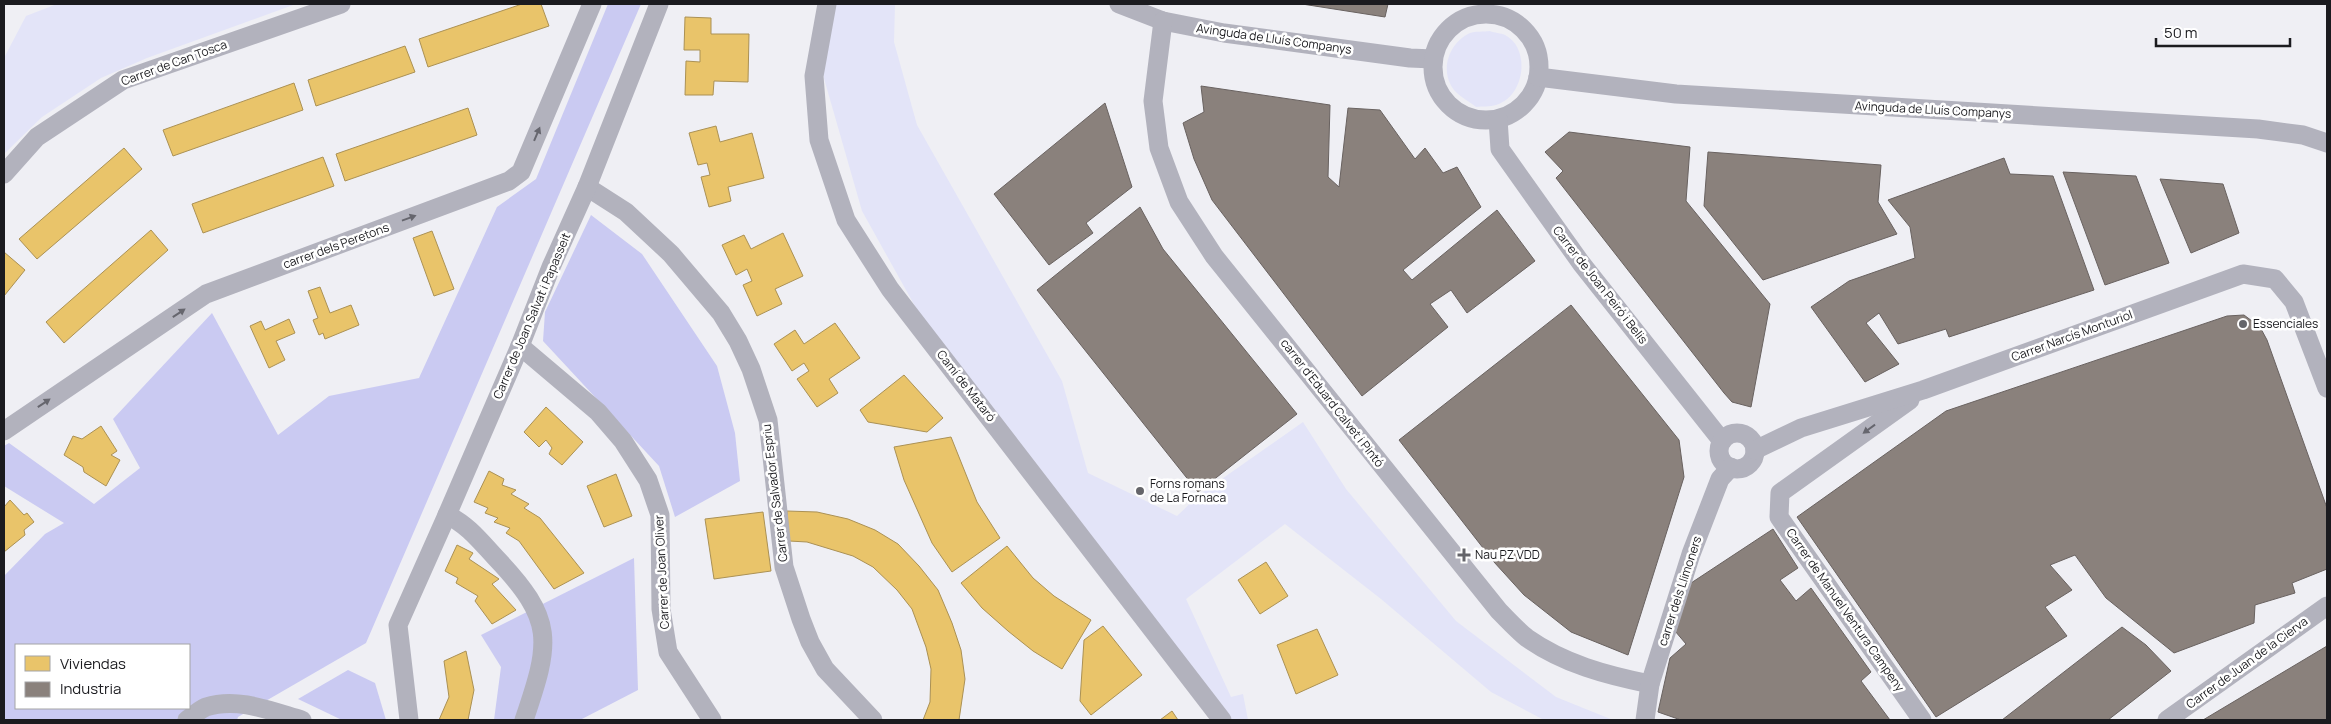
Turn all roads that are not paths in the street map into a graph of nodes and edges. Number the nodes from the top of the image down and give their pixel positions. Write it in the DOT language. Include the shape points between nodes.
graph roads {
  1 [pos="341,4"];
  2 [pos="592,4"];
  3 [pos="659,4"];
  4 [pos="1119,4"];
  5 [pos="826,6"];
  6 [pos="1484,9"];
  7 [pos="1163,21"];
  8 [pos="1433,59"];
  9 [pos="1538,77"];
  10 [pos="1498,119"];
  11 [pos="2327,143"];
  12 [pos="4,174"];
  13 [pos="587,187"];
  14 [pos="520,346"];
  15 [pos="2327,388"];
  16 [pos="1923,390"];
  17 [pos="4,431"];
  18 [pos="1722,441"];
  19 [pos="1755,450"];
  20 [pos="1731,468"];
  21 [pos="447,515"];
  22 [pos="2327,606"];
  23 [pos="1650,684"];
  24 [pos="187,720"];
  25 [pos="302,720"];
  26 [pos="409,720"];
  27 [pos="524,720"];
  28 [pos="712,720"];
  29 [pos="873,720"];
  30 [pos="1222,720"];
  31 [pos="1645,720"];
  32 [pos="1922,720"];
  33 [pos="2167,720"];
  1 -- 12 [label="street, Carrer de Can Tosca" via="123,80 37,136"];
  17 -- 2 [label="street, carrer dels Peretons, one-way" via="206,294 509,181 520,172"];
  3 -- 13 [label="street, Carrer de Joan Salvat i Papasseit"];
  4 -- 7 [label="street, Avinguda de Lluís Companys"];
  5 -- 30 [label="street, Camí de Mataró" via="814,76 819,140 846,220 890,289"];
  6 -- 8 [label="street" via="1451,27 1439,42"];
  6 -- 9 [label="street" via="1513,22 1527,34 1538,59"];
  7 -- 8 [label="street, Avinguda de Lluís Companys" via="1224,34"];
  7 -- 23 [label="street, carrer d'Eduard Calvet i Pintó" via="1153,100 1159,148 1179,202 1214,256 1498,611 1526,637 1564,660 1611,676"];
  8 -- 10 [label="street" via="1438,90 1449,105 1478,120"];
  9 -- 10 [label="street" via="1532,94 1514,112"];
  9 -- 11 [label="street, Avinguda de Lluís Companys" via="1686,94 2258,128 2303,135"];
  10 -- 18 [label="street, Carrer de Joan Peiró i Belis" via="1500,149 1581,264"];
  13 -- 14 [label="street, Carrer de Joan Salvat i Papasseit"];
  13 -- 29 [label="street, Carrer de Salvador Espriu" via="626,212 671,254 721,313 738,341 768,420 784,567 801,619 825,669"];
  14 -- 21 [label="street, Carrer de Joan Salvat i Papasseit"];
  14 -- 28 [label="street, Carrer de Joan Oliver" via="598,412 623,441 648,480 660,515 661,609 668,652"];
  15 -- 16 [label="street, Carrer Narcís Monturiol" via="2294,302 2275,280 2243,274"];
  16 -- 19 [label="street, Carrer Narcís Monturiol" via="1801,428"];
  16 -- 32 [label="street, Carrer de Manuel Ventura Campeny, one-way" via="1780,493 1779,517"];
  18 -- 19 [label="street" via="1729,435 1741,433 1751,439"];
  18 -- 20 [label="street" via="1720,453"];
  19 -- 20 [label="street" via="1749,465"];
  20 -- 23 [label="street, carrer dels Llimoners" via="1720,479 1691,554"];
  21 -- 26 [label="street, Carrer de Joan Salvat i Papasseit" via="398,625"];
  21 -- 27 [label="street" via="470,530 514,578 531,599 539,618 542,656"];
  22 -- 33 [label="street, Carrer de Juan de la Cierva"];
  23 -- 31 [label="street, carrer dels Llimoners"];
  24 -- 25 [label="street" via="204,708 228,702"];
}
